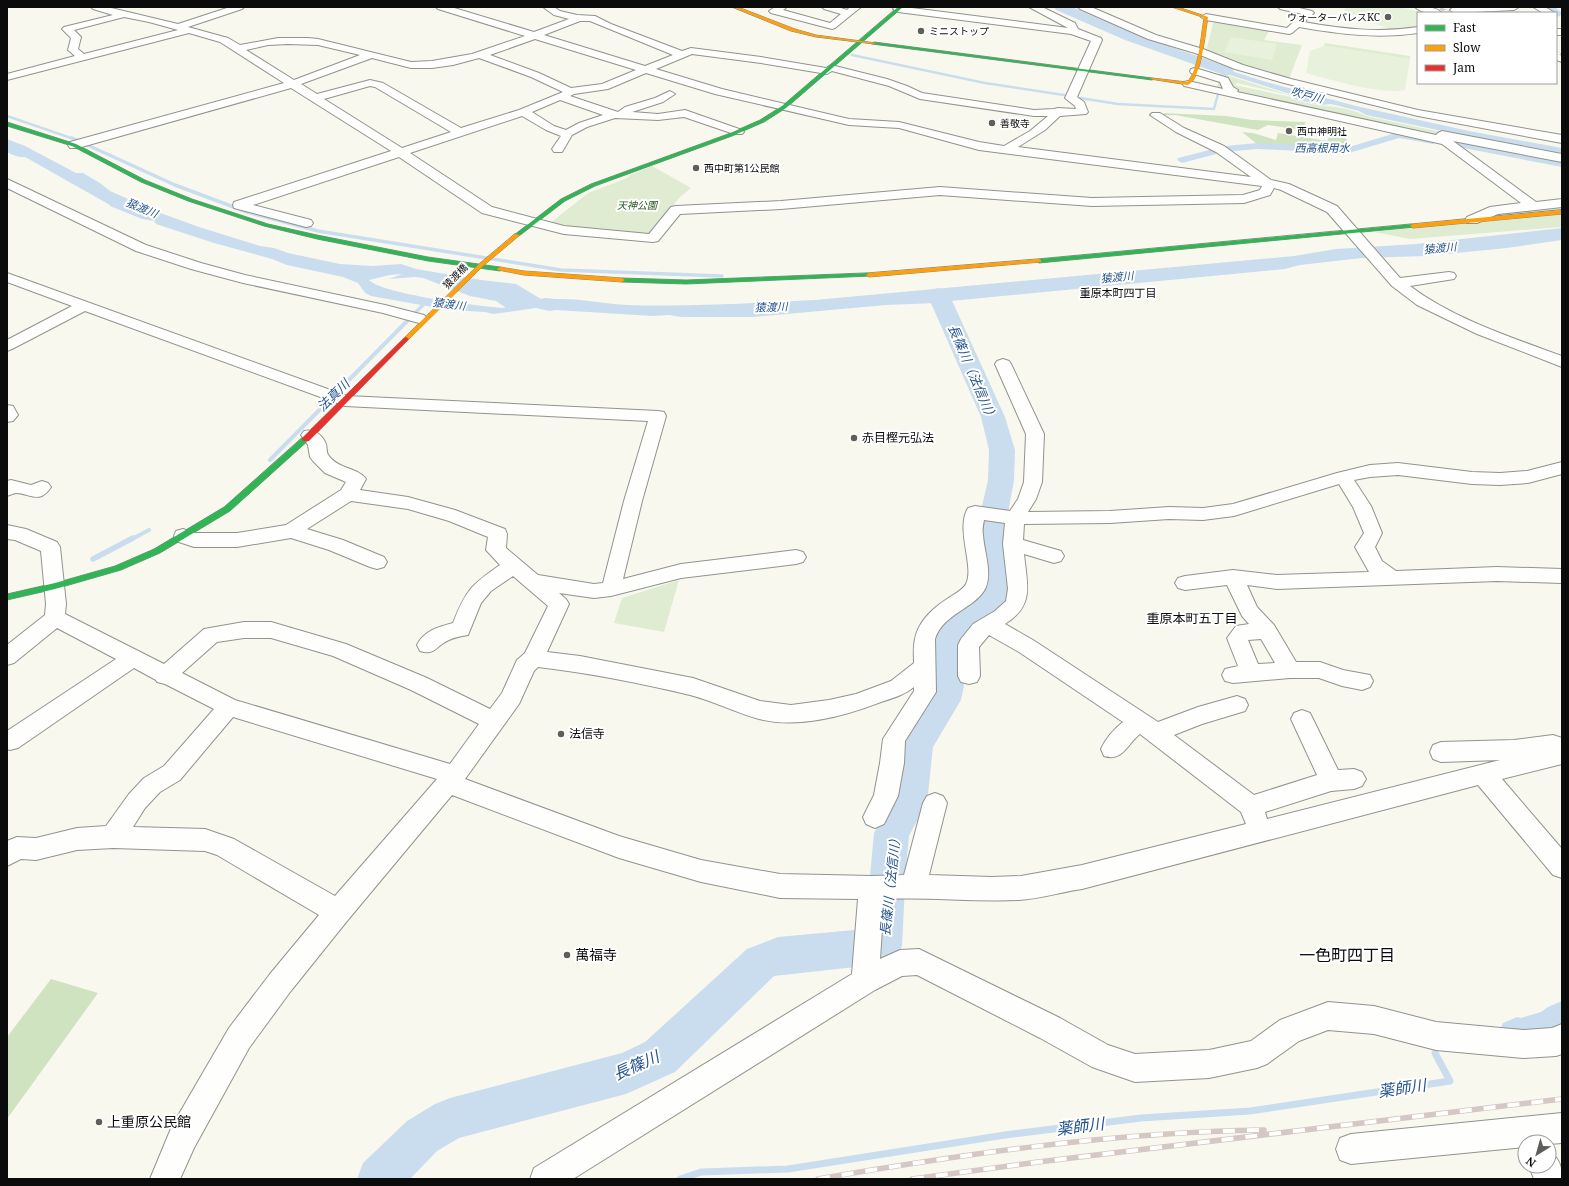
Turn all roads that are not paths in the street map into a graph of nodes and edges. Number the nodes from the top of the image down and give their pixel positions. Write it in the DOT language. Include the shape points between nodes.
graph roads {
  1 [pos="96,7"];
  2 [pos="239,7"];
  3 [pos="441,7"];
  4 [pos="548,7"];
  5 [pos="734,7"];
  6 [pos="827,7"];
  7 [pos="1034,7"];
  8 [pos="1083,7"];
  9 [pos="1174,7"];
  10 [pos="1209,7"];
  11 [pos="1284,7"];
  12 [pos="1420,7"];
  13 [pos="1507,7"];
  14 [pos="1538,7"];
  15 [pos="1551,7"];
  16 [pos="899,8"];
  17 [pos="778,9"];
  18 [pos="852,10"];
  19 [pos="1454,10"];
  20 [pos="1434,12"];
  21 [pos="1548,12"];
  22 [pos="1562,13"];
  23 [pos="125,15"];
  24 [pos="759,17"];
  25 [pos="1206,17"];
  26 [pos="579,18"];
  27 [pos="1296,24"];
  28 [pos="178,27"];
  29 [pos="189,30"];
  30 [pos="1417,30"];
  31 [pos="1073,31"];
  32 [pos="534,36"];
  33 [pos="859,42"];
  34 [pos="238,49"];
  35 [pos="1199,52"];
  36 [pos="371,55"];
  37 [pos="480,55"];
  38 [pos="682,55"];
  39 [pos="83,58"];
  40 [pos="829,69"];
  41 [pos="649,70"];
  42 [pos="1195,70"];
  43 [pos="1083,72"];
  44 [pos="7,77"];
  45 [pos="292,84"];
  46 [pos="1188,84"];
  47 [pos="566,94"];
  48 [pos="670,94"];
  49 [pos="315,98"];
  50 [pos="784,107"];
  51 [pos="523,112"];
  52 [pos="1058,112"];
  53 [pos="617,115"];
  54 [pos="1156,115"];
  55 [pos="7,124"];
  56 [pos="459,132"];
  57 [pos="738,132"];
  58 [pos="568,134"];
  59 [pos="1562,139"];
  60 [pos="74,145"];
  61 [pos="558,149"];
  62 [pos="1005,150"];
  63 [pos="400,152"];
  64 [pos="1562,158"];
  65 [pos="1269,183"];
  66 [pos="7,184"];
  67 [pos="1562,203"];
  68 [pos="1532,206"];
  69 [pos="1562,212"];
  70 [pos="1472,220"];
  71 [pos="306,223"];
  72 [pos="531,223"];
  73 [pos="1353,235"];
  74 [pos="481,265"];
  75 [pos="1449,276"];
  76 [pos="7,277"];
  77 [pos="1397,283"];
  78 [pos="83,306"];
  79 [pos="418,317"];
  80 [pos="7,346"];
  81 [pos="1562,362"];
  82 [pos="1003,364"];
  83 [pos="338,398"];
  84 [pos="7,410"];
  85 [pos="7,417"];
  86 [pos="310,435"];
  87 [pos="1557,473"];
  88 [pos="1343,478"];
  89 [pos="42,487"];
  90 [pos="7,490"];
  91 [pos="348,494"];
  92 [pos="1027,499"];
  93 [pos="1015,518"];
  94 [pos="1037,518"];
  95 [pos="291,531"];
  96 [pos="7,532"];
  97 [pos="183,536"];
  98 [pos="1013,544"];
  99 [pos="1054,556"];
  100 [pos="796,557"];
  101 [pos="377,562"];
  102 [pos="513,566"];
  103 [pos="1562,576"];
  104 [pos="1233,577"];
  105 [pos="1391,577"];
  106 [pos="534,582"];
  107 [pos="1185,583"];
  108 [pos="55,586"];
  109 [pos="611,589"];
  110 [pos="7,597"];
  111 [pos="55,618"];
  112 [pos="988,624"];
  113 [pos="1267,631"];
  114 [pos="428,645"];
  115 [pos="7,657"];
  116 [pos="133,658"];
  117 [pos="533,658"];
  118 [pos="925,667"];
  119 [pos="1290,670"];
  120 [pos="166,676"];
  121 [pos="969,676"];
  122 [pos="1362,681"];
  123 [pos="1237,705"];
  124 [pos="229,707"];
  125 [pos="1302,719"];
  126 [pos="494,721"];
  127 [pos="1148,727"];
  128 [pos="10,742"];
  129 [pos="1112,748"];
  130 [pos="1562,748"];
  131 [pos="1441,752"];
  132 [pos="1562,754"];
  133 [pos="1483,774"];
  134 [pos="451,779"];
  135 [pos="1354,779"];
  136 [pos="1331,781"];
  137 [pos="935,803"];
  138 [pos="1251,806"];
  139 [pos="875,817"];
  140 [pos="1259,831"];
  141 [pos="113,837"];
  142 [pos="10,847"];
  143 [pos="1562,867"];
  144 [pos="890,887"];
  145 [pos="338,912"];
  146 [pos="866,959"];
  147 [pos="1562,1038"];
  148 [pos="1562,1128"];
  149 [pos="1539,1134"];
  150 [pos="1517,1138"];
  151 [pos="1351,1149"];
  152 [pos="165,1179"];
  153 [pos="545,1179"];
  1 -- 23 [label="street"];
  2 -- 28 [label="street"];
  3 -- 32 [label="street"];
  4 -- 26 [label="street" via="557,13"];
  5 -- 24 [label="street"];
  6 -- 18 [label="street"];
  7 -- 31 [label="street" via="1072,25"];
  8 -- 35 [label="street" via="1152,36"];
  9 -- 25 [label="street"];
  10 -- 25 [label="street"];
  11 -- 27 [label="street" via="1309,13"];
  12 -- 20 [label="street"];
  13 -- 19 [label="street"];
  14 -- 21 [label="street"];
  15 -- 22 [label="street"];
  16 -- 31 [label="street"];
  16 -- 33 [label="street, 猿渡橋"];
  17 -- 18 [label="street" via="832,26"];
  17 -- 24 [label="street"];
  23 -- 28 [label="street"];
  23 -- 39 [label="street" via="67,29 76,37 72,50"];
  24 -- 33 [label="street" via="816,36"];
  25 -- 27 [label="street" via="1289,31"];
  25 -- 35 [label="street"];
  26 -- 32 [label="street"];
  26 -- 38 [label="street" via="592,18"];
  27 -- 30 [label="street" via="1351,33"];
  28 -- 29 [label="street"];
  29 -- 34 [label="street" via="224,40"];
  29 -- 39 [label="street"];
  31 -- 43 [label="street" via="1097,40"];
  32 -- 37 [label="street"];
  32 -- 41 [label="street"];
  33 -- 40 [label="street, 猿渡橋"];
  33 -- 43 [label="street"];
  34 -- 36 [label="street" via="257,43 304,40"];
  34 -- 45 [label="street"];
  35 -- 42 [label="street"];
  35 -- 59 [label="street" via="1240,67 1355,98 1418,113"];
  36 -- 37 [label="street" via="424,66"];
  36 -- 45 [label="street"];
  37 -- 47 [label="street" via="535,75"];
  38 -- 40 [label="street" via="690,51"];
  38 -- 41 [label="street"];
  39 -- 44 [label="street"];
  40 -- 50 [label="street, 猿渡橋"];
  40 -- 52 [label="street" via="884,81 920,96 1034,113"];
  41 -- 47 [label="street" via="604,87"];
  41 -- 50 [label="street" via="719,92"];
  42 -- 46 [label="street" via="1192,81"];
  42 -- 64 [label="street" via="1224,80 1229,89 1392,125"];
  43 -- 46 [label="street"];
  43 -- 52 [label="street" via="1072,98 1080,104 1082,112"];
  45 -- 49 [label="street"];
  45 -- 60 [label="street"];
  46 -- 68 [label="street" via="1446,141"];
  47 -- 51 [label="street"];
  47 -- 53 [label="street"];
  48 -- 53 [label="street" via="661,100 637,105"];
  49 -- 56 [label="street" via="370,83 379,85"];
  49 -- 63 [label="street"];
  50 -- 57 [label="street, 猿渡橋"];
  50 -- 62 [label="street" via="849,122 899,125 979,146"];
  51 -- 56 [label="street"];
  51 -- 58 [label="street" via="550,128"];
  52 -- 62 [label="street" via="1054,118"];
  53 -- 57 [label="street" via="658,117 685,113"];
  53 -- 58 [label="street" via="583,125"];
  54 -- 65 [label="street" via="1220,149"];
  55 -- 60 [label="street"];
  56 -- 63 [label="street"];
  57 -- 72 [label="street, 猿渡橋" via="593,185 564,200"];
  58 -- 61 [label="street"];
  60 -- 74 [label="street" via="143,181 190,200 266,225 428,259"];
  62 -- 65 [label="street"];
  63 -- 71 [label="street" via="239,205"];
  63 -- 72 [label="street" via="487,210"];
  65 -- 72 [label="street" via="1266,192 1244,199 1092,202 940,191 781,205 676,210 653,238 564,230"];
  65 -- 73 [label="street" via="1285,187 1332,209"];
  66 -- 79 [label="street" via="141,248 196,266 243,279"];
  67 -- 68 [label="street"];
  68 -- 70 [label="street" via="1495,210"];
  69 -- 70 [label="street"];
  70 -- 73 [label="street"];
  72 -- 74 [label="street, 猿渡橋"];
  73 -- 74 [label="street" via="842,277 686,282 623,280 524,273"];
  73 -- 77 [label="street"];
  74 -- 79 [label="street, 猿渡橋"];
  75 -- 77 [label="street"];
  76 -- 78 [label="street"];
  77 -- 81 [label="street" via="1436,310"];
  78 -- 80 [label="street"];
  78 -- 83 [label="street"];
  79 -- 83 [label="street, 猿渡橋"];
  82 -- 92 [label="street" via="1035,434 1033,482"];
  83 -- 86 [label="street, 猿渡橋"];
  83 -- 109 [label="street" via="658,416"];
  84 -- 85 [label="street" via="10,415"];
  86 -- 91 [label="street" via="317,444 319,457 331,469 357,479"];
  86 -- 97 [label="street, 猿渡橋" via="227,509"];
  87 -- 88 [label="street" via="1500,479 1398,469 1370,471"];
  88 -- 94 [label="street" via="1227,511 1203,514"];
  88 -- 105 [label="street" via="1362,506 1373,533 1365,547 1374,566"];
  89 -- 90 [label="street" via="33,492 11,486"];
  91 -- 95 [label="street"];
  91 -- 102 [label="street" via="408,503 455,516 498,534 496,550"];
  92 -- 93 [label="street"];
  92 -- 94 [label="street"];
  93 -- 94 [label="street"];
  93 -- 98 [label="street"];
  93 -- 118 [label="street" via="975,512 973,534 978,570 976,586 944,611 928,628 925,639"];
  95 -- 97 [label="street" via="237,540 194,540"];
  95 -- 101 [label="street" via="336,545"];
  96 -- 108 [label="street" via="19,534 50,547"];
  97 -- 108 [label="street, 猿渡橋" via="118,568"];
  98 -- 99 [label="street"];
  98 -- 112 [label="street" via="1018,589 1015,604"];
  100 -- 109 [label="street" via="681,571"];
  102 -- 106 [label="street"];
  102 -- 114 [label="street" via="484,586 472,600 461,629 441,634"];
  103 -- 105 [label="street" via="1497,574"];
  104 -- 105 [label="street" via="1277,582"];
  104 -- 107 [label="street"];
  104 -- 113 [label="street" via="1249,611"];
  106 -- 109 [label="street" via="594,591"];
  106 -- 117 [label="street" via="558,604"];
  108 -- 110 [label="street, 猿渡橋"];
  108 -- 111 [label="street"];
  111 -- 115 [label="street"];
  111 -- 116 [label="street"];
  112 -- 121 [label="street" via="968,645"];
  112 -- 127 [label="street" via="1026,646"];
  113 -- 119 [label="street"];
  113 -- 119 [label="street" via="1243,632 1237,638 1242,674"];
  116 -- 120 [label="street"];
  116 -- 128 [label="street"];
  117 -- 118 [label="street" via="580,664 693,687 760,710 791,714 858,702 899,687"];
  117 -- 126 [label="street" via="525,666 511,698"];
  118 -- 139 [label="street" via="924,692 894,739 886,796"];
  119 -- 122 [label="street" via="1320,670 1342,678"];
  120 -- 124 [label="street"];
  120 -- 126 [label="street" via="211,635 244,630 271,630 339,650 419,684"];
  123 -- 127 [label="street"];
  124 -- 134 [label="street"];
  124 -- 141 [label="street" via="172,773 152,785"];
  125 -- 136 [label="street"];
  126 -- 134 [label="street"];
  127 -- 129 [label="street" via="1125,732"];
  127 -- 138 [label="street"];
  130 -- 131 [label="street" via="1553,744 1514,750"];
  132 -- 133 [label="street"];
  133 -- 140 [label="street"];
  133 -- 143 [label="street"];
  134 -- 144 [label="street" via="619,847 701,871 780,886"];
  134 -- 145 [label="street"];
  135 -- 136 [label="street"];
  136 -- 138 [label="street"];
  137 -- 144 [label="street"];
  138 -- 140 [label="street"];
  140 -- 144 [label="street" via="1082,877 1021,888"];
  141 -- 142 [label="street" via="77,839 36,849"];
  141 -- 145 [label="street" via="206,840 225,847"];
  144 -- 146 [label="street"];
  145 -- 152 [label="street" via="239,1038 183,1137"];
  146 -- 147 [label="street" via="900,963 919,962 1102,1057 1135,1068 1209,1064 1257,1054 1290,1030 1328,1016 1374,1020 1436,1036 1523,1044 1556,1042"];
  146 -- 153 [label="street"];
  148 -- 149 [label="street"];
  150 -- 151 [label="street"];
}
